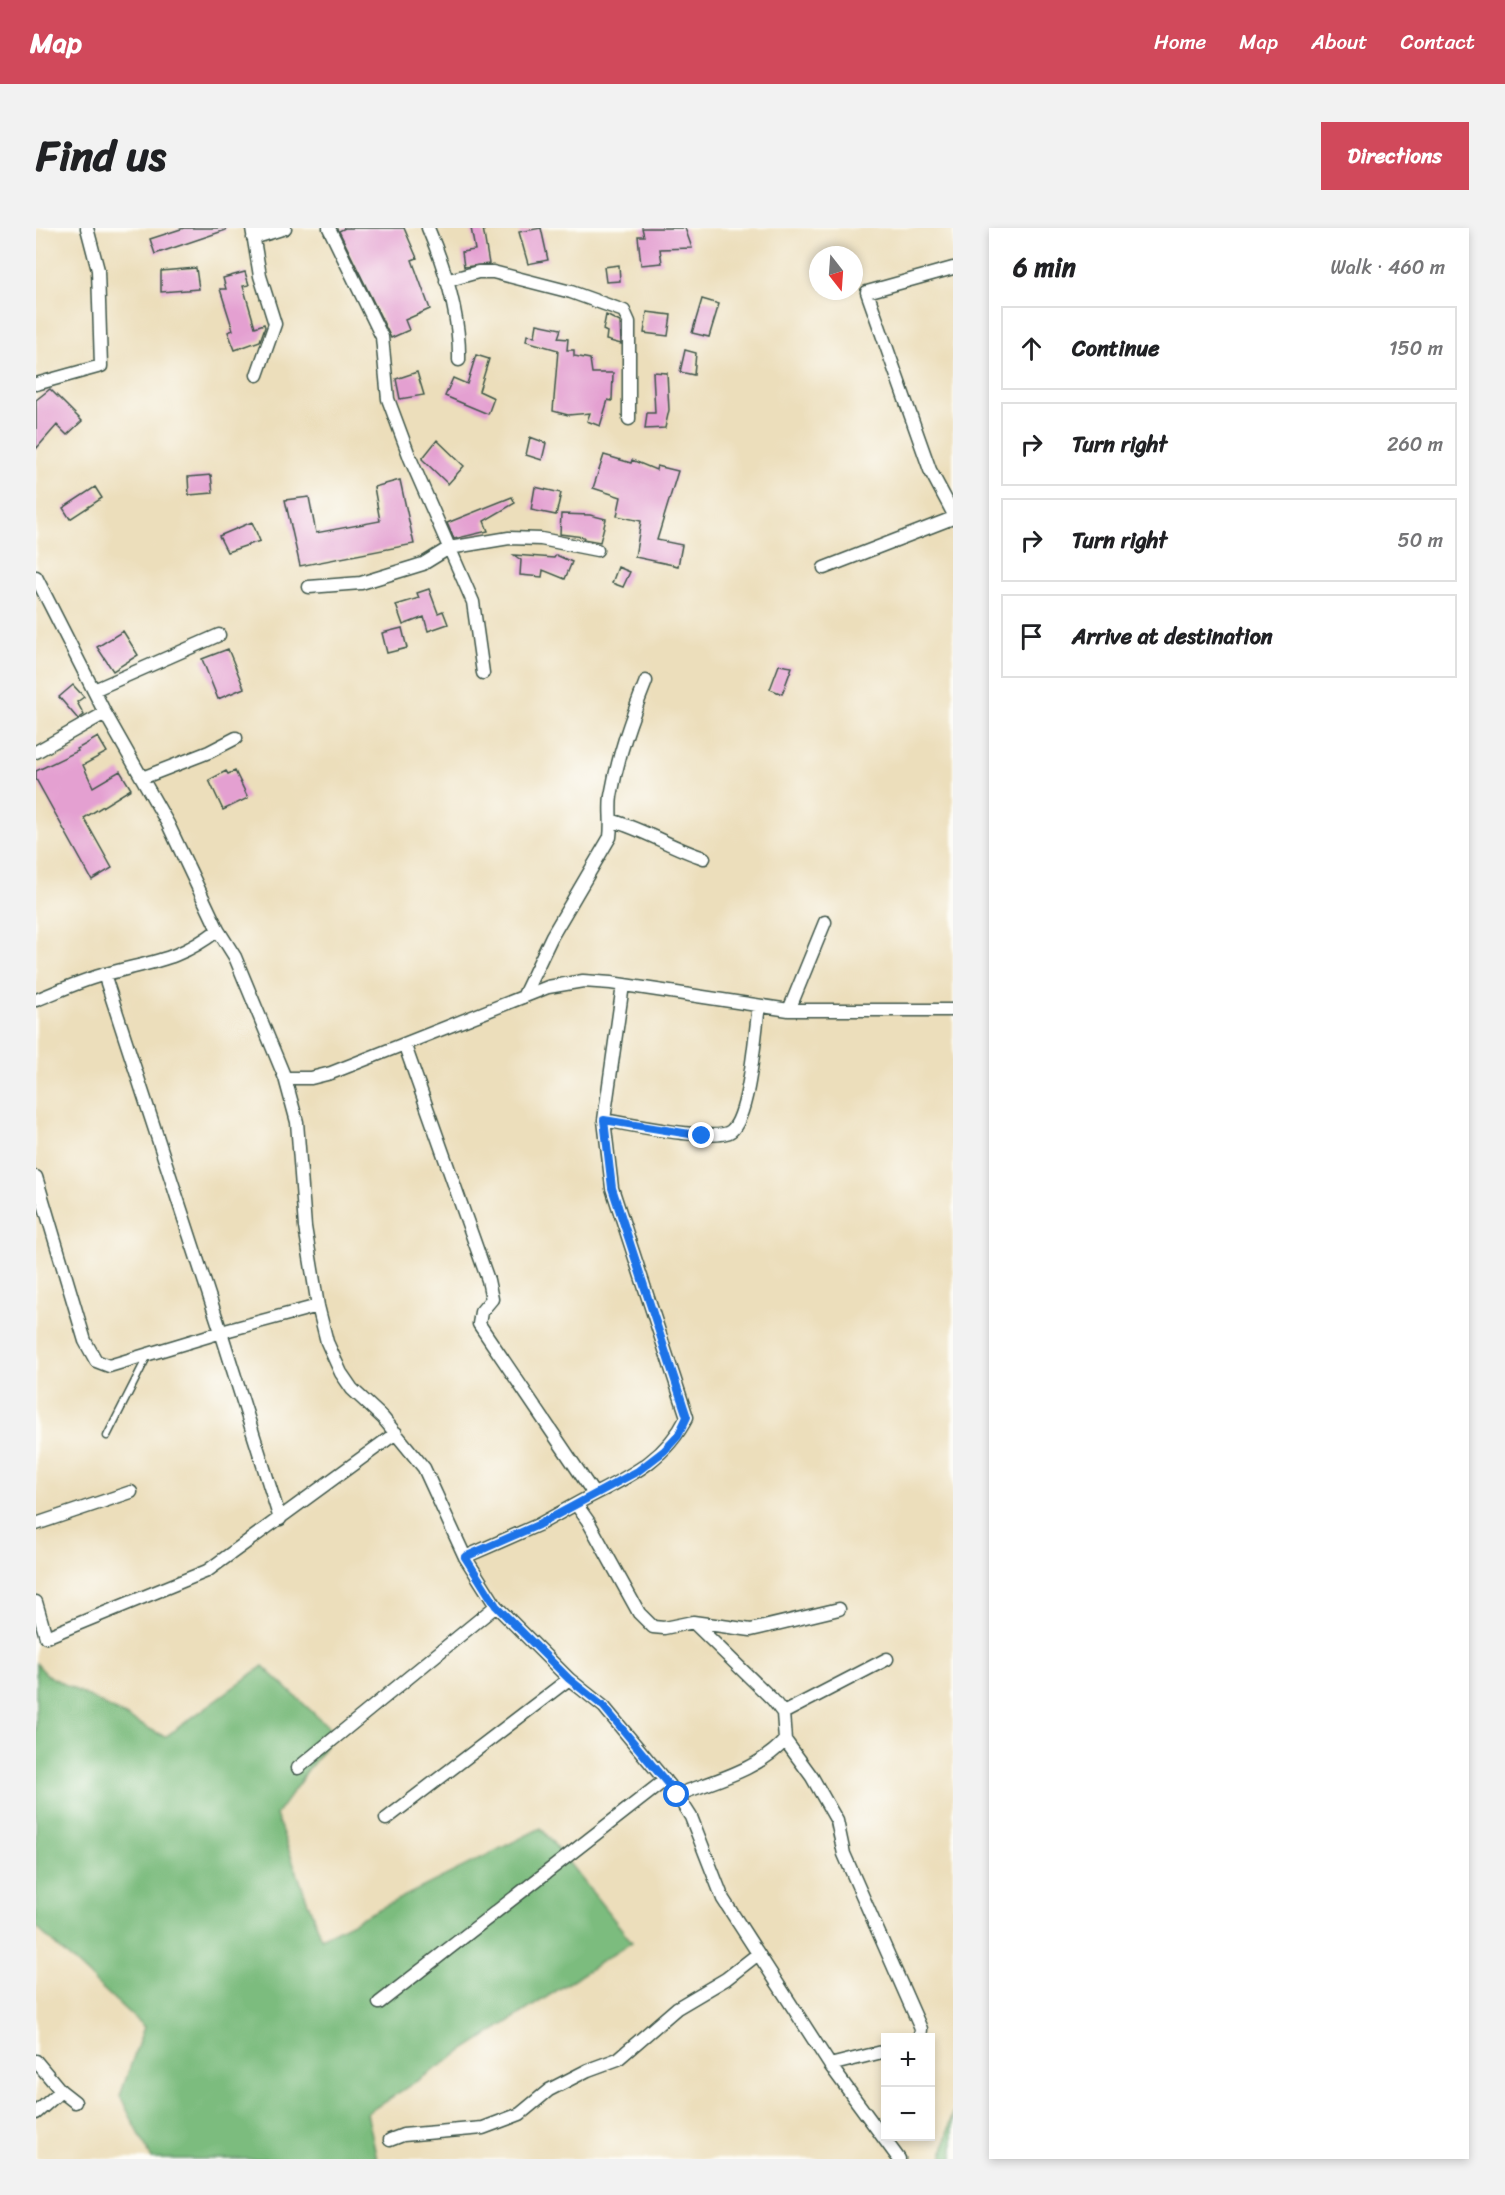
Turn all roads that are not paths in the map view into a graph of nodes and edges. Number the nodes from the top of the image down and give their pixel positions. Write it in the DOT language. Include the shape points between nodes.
graph roads {
  1 [pos="87,228"];
  2 [pos="285,228"];
  3 [pos="329,228"];
  4 [pos="428,228"];
  5 [pos="253,233"];
  6 [pos="953,268"];
  7 [pos="446,281"];
  8 [pos="459,360"];
  9 [pos="257,375"];
  10 [pos="36,384"];
  11 [pos="629,419"];
  12 [pos="953,513"];
  13 [pos="953,518"];
  14 [pos="449,548"];
  15 [pos="597,550"];
  16 [pos="824,568"];
  17 [pos="36,576"];
  18 [pos="309,587"];
  19 [pos="219,635"];
  20 [pos="483,673"];
  21 [pos="646,681"];
  22 [pos="94,690"];
  23 [pos="105,713"];
  24 [pos="236,738"];
  25 [pos="36,752"];
  26 [pos="142,778"];
  27 [pos="613,821"];
  28 [pos="704,858"];
  29 [pos="825,922"];
  30 [pos="218,930"];
  31 [pos="104,974"];
  32 [pos="623,985"];
  33 [pos="523,997"];
  34 [pos="36,1000"];
  35 [pos="759,1006"];
  36 [pos="789,1010"];
  37 [pos="953,1010"];
  38 [pos="405,1046"];
  39 [pos="285,1078"];
  40 [pos="604,1120"];
  41 [pos="36,1177"];
  42 [pos="318,1306"];
  43 [pos="221,1332"];
  44 [pos="148,1354"];
  45 [pos="396,1433"];
  46 [pos="107,1436"];
  47 [pos="131,1492"];
  48 [pos="594,1494"];
  49 [pos="576,1504"];
  50 [pos="280,1519"];
  51 [pos="36,1524"];
  52 [pos="465,1557"];
  53 [pos="36,1602"];
  54 [pos="496,1606"];
  55 [pos="839,1609"];
  56 [pos="693,1622"];
  57 [pos="887,1659"];
  58 [pos="569,1679"];
  59 [pos="783,1713"];
  60 [pos="785,1740"];
  61 [pos="298,1768"];
  62 [pos="665,1780"];
  63 [pos="677,1795"];
  64 [pos="386,1819"];
  65 [pos="758,1954"];
  66 [pos="379,2003"];
  67 [pos="920,2033"];
  68 [pos="881,2052"];
  69 [pos="36,2061"];
  70 [pos="830,2065"];
  71 [pos="61,2091"];
  72 [pos="75,2102"];
  73 [pos="36,2114"];
  74 [pos="390,2140"];
  75 [pos="900,2159"];
  1 -- 10 [label="street" via="98,270 101,366"];
  2 -- 5 [label="street"];
  3 -- 14 [label="street" via="382,337 388,399"];
  4 -- 7 [label="street"];
  5 -- 9 [label="street" via="260,276 275,324"];
  6 -- 12 [label="street" via="867,292 930,470"];
  7 -- 8 [label="street" via="459,335"];
  7 -- 11 [label="street" via="493,272 571,292 624,311 629,322"];
  13 -- 16 [label="street"];
  14 -- 15 [label="street" via="509,538 541,539"];
  14 -- 18 [label="street" via="423,564 361,583"];
  14 -- 20 [label="street" via="473,602"];
  17 -- 22 [label="street"];
  19 -- 22 [label="street"];
  21 -- 27 [label="street" via="623,740 610,800"];
  22 -- 23 [label="street"];
  23 -- 25 [label="street"];
  23 -- 26 [label="street"];
  24 -- 26 [label="street"];
  26 -- 30 [label="street"];
  27 -- 28 [label="street" via="641,829 664,843"];
  27 -- 33 [label="street" via="610,837 552,936"];
  29 -- 36 [label="street"];
  30 -- 31 [label="street" via="175,957"];
  30 -- 39 [label="street" via="235,957"];
  31 -- 34 [label="street"];
  31 -- 43 [label="street"];
  32 -- 33 [label="street" via="565,983"];
  32 -- 35 [label="street"];
  32 -- 40 [label="street"];
  33 -- 38 [label="street"];
  35 -- 36 [label="street"];
  35 -- 40 [label="street" via="740,1121 730,1132 702,1136"];
  36 -- 37 [label="street"];
  38 -- 39 [label="street" via="331,1073"];
  38 -- 48 [label="street" via="488,1280 492,1299 481,1312 479,1324"];
  39 -- 42 [label="street" via="297,1122 305,1227"];
  40 -- 48 [label="street" via="612,1188 687,1417 678,1436 664,1451 638,1471"];
  41 -- 44 [label="street" via="85,1341 96,1361 109,1366"];
  42 -- 43 [label="street"];
  42 -- 45 [label="street" via="327,1342 341,1373"];
  43 -- 44 [label="street"];
  43 -- 50 [label="street"];
  44 -- 46 [label="lane"];
  45 -- 50 [label="street"];
  45 -- 52 [label="street" via="424,1468"];
  47 -- 51 [label="street"];
  48 -- 49 [label="street"];
  49 -- 52 [label="street"];
  49 -- 56 [label="street" via="646,1622 664,1628"];
  50 -- 53 [label="street" via="207,1571 46,1637"];
  52 -- 54 [label="street"];
  54 -- 58 [label="street"];
  54 -- 61 [label="street"];
  55 -- 56 [label="street" via="752,1630"];
  56 -- 59 [label="street"];
  57 -- 59 [label="street"];
  58 -- 62 [label="street" via="604,1707"];
  58 -- 64 [label="street"];
  59 -- 60 [label="street"];
  60 -- 63 [label="street" via="773,1753"];
  60 -- 67 [label="street" via="837,1821 844,1854"];
  62 -- 63 [label="street"];
  62 -- 66 [label="street"];
  63 -- 65 [label="street" via="691,1817 716,1886"];
  65 -- 70 [label="street"];
  65 -- 74 [label="street" via="726,1979 677,2008 618,2059 549,2090 520,2114 483,2128 403,2135"];
  68 -- 70 [label="street"];
  69 -- 71 [label="street"];
  70 -- 75 [label="street"];
  71 -- 72 [label="street"];
  71 -- 73 [label="street"];
}
